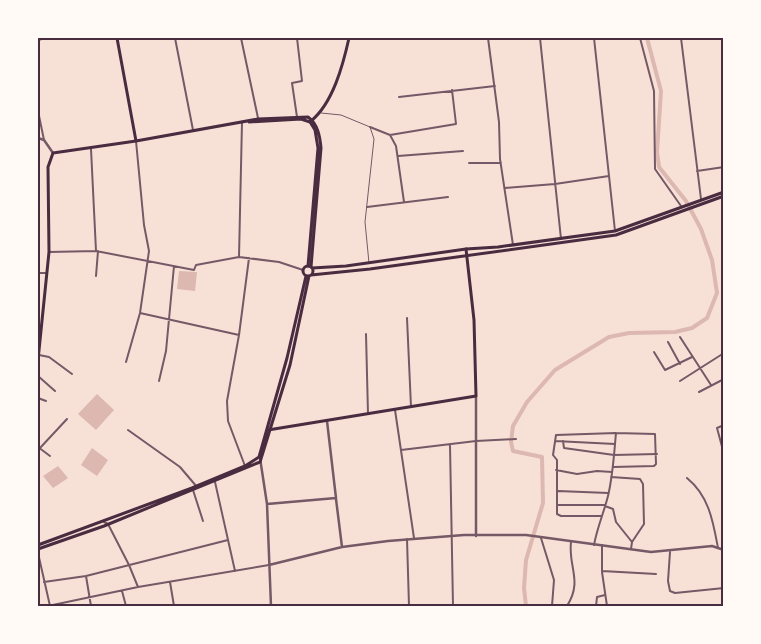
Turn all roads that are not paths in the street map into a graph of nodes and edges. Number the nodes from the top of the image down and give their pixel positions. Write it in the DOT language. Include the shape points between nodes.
graph roads {
  1 [pos="46,38"];
  2 [pos="117,38"];
  3 [pos="175,38"];
  4 [pos="241,38"];
  5 [pos="297,38"];
  6 [pos="349,38"];
  7 [pos="488,38"];
  8 [pos="540,38"];
  9 [pos="594,38"];
  10 [pos="640,38"];
  11 [pos="681,38"];
  12 [pos="38,40"];
  13 [pos="495,86"];
  14 [pos="452,90"];
  15 [pos="399,97"];
  16 [pos="38,111"];
  17 [pos="321,113"];
  18 [pos="297,117"];
  19 [pos="258,120"];
  20 [pos="311,121"];
  21 [pos="242,122"];
  22 [pos="370,127"];
  23 [pos="193,130"];
  24 [pos="390,135"];
  25 [pos="38,138"];
  26 [pos="44,140"];
  27 [pos="136,141"];
  28 [pos="91,149"];
  29 [pos="462,152"];
  30 [pos="53,153"];
  31 [pos="398,156"];
  32 [pos="469,163"];
  33 [pos="501,164"];
  34 [pos="724,167"];
  35 [pos="697,171"];
  36 [pos="609,176"];
  37 [pos="555,184"];
  38 [pos="505,188"];
  39 [pos="724,192"];
  40 [pos="724,196"];
  41 [pos="448,197"];
  42 [pos="404,202"];
  43 [pos="701,202"];
  44 [pos="367,207"];
  45 [pos="690,207"];
  46 [pos="683,209"];
  47 [pos="616,233"];
  48 [pos="562,241"];
  49 [pos="513,245"];
  50 [pos="466,248"];
  51 [pos="97,251"];
  52 [pos="49,252"];
  53 [pos="467,254"];
  54 [pos="239,257"];
  55 [pos="249,258"];
  56 [pos="148,260"];
  57 [pos="369,263"];
  58 [pos="174,266"];
  59 [pos="311,267"];
  60 [pos="303,270"];
  61 [pos="47,272"];
  62 [pos="38,273"];
  63 [pos="96,276"];
  64 [pos="309,276"];
  65 [pos="140,313"];
  66 [pos="407,318"];
  67 [pos="169,319"];
  68 [pos="366,334"];
  69 [pos="239,335"];
  70 [pos="680,337"];
  71 [pos="668,342"];
  72 [pos="654,352"];
  73 [pos="724,353"];
  74 [pos="39,355"];
  75 [pos="692,357"];
  76 [pos="38,360"];
  77 [pos="126,362"];
  78 [pos="680,364"];
  79 [pos="701,369"];
  80 [pos="72,374"];
  81 [pos="38,376"];
  82 [pos="724,379"];
  83 [pos="159,381"];
  84 [pos="680,381"];
  85 [pos="711,385"];
  86 [pos="55,391"];
  87 [pos="699,392"];
  88 [pos="476,396"];
  89 [pos="38,398"];
  90 [pos="46,401"];
  91 [pos="410,407"];
  92 [pos="395,410"];
  93 [pos="368,414"];
  94 [pos="67,419"];
  95 [pos="327,421"];
  96 [pos="724,425"];
  97 [pos="128,430"];
  98 [pos="269,430"];
  99 [pos="616,433"];
  100 [pos="516,439"];
  101 [pos="476,441"];
  102 [pos="555,441"];
  103 [pos="563,441"];
  104 [pos="450,444"];
  105 [pos="615,444"];
  106 [pos="39,447"];
  107 [pos="401,450"];
  108 [pos="657,454"];
  109 [pos="724,454"];
  110 [pos="50,456"];
  111 [pos="614,456"];
  112 [pos="261,458"];
  113 [pos="255,465"];
  114 [pos="246,466"];
  115 [pos="613,467"];
  116 [pos="556,470"];
  117 [pos="264,472"];
  118 [pos="612,472"];
  119 [pos="611,477"];
  120 [pos="687,478"];
  121 [pos="215,482"];
  122 [pos="198,487"];
  123 [pos="192,489"];
  124 [pos="558,491"];
  125 [pos="608,493"];
  126 [pos="336,498"];
  127 [pos="267,504"];
  128 [pos="557,505"];
  129 [pos="605,506"];
  130 [pos="601,516"];
  131 [pos="203,521"];
  132 [pos="104,522"];
  133 [pos="108,524"];
  134 [pos="450,536"];
  135 [pos="476,536"];
  136 [pos="414,538"];
  137 [pos="541,538"];
  138 [pos="228,540"];
  139 [pos="408,540"];
  140 [pos="571,542"];
  141 [pos="632,542"];
  142 [pos="594,545"];
  143 [pos="602,546"];
  144 [pos="38,547"];
  145 [pos="342,547"];
  146 [pos="718,548"];
  147 [pos="631,549"];
  148 [pos="724,550"];
  149 [pos="38,552"];
  150 [pos="670,552"];
  151 [pos="129,565"];
  152 [pos="270,565"];
  153 [pos="234,571"];
  154 [pos="602,571"];
  155 [pos="656,574"];
  156 [pos="86,576"];
  157 [pos="170,581"];
  158 [pos="44,582"];
  159 [pos="138,586"];
  160 [pos="724,588"];
  161 [pos="122,591"];
  162 [pos="605,595"];
  163 [pos="90,599"];
  164 [pos="49,606"];
  165 [pos="92,606"];
  166 [pos="126,606"];
  167 [pos="174,606"];
  168 [pos="271,606"];
  169 [pos="409,606"];
  170 [pos="453,606"];
  171 [pos="552,606"];
  172 [pos="567,606"];
  173 [pos="596,606"];
  174 [pos="607,606"];
  1 -- 12 [label="street"];
  2 -- 27 [label="main road"];
  3 -- 23 [label="street"];
  4 -- 19 [label="street"];
  5 -- 18 [label="street" via="302,82 292,83"];
  6 -- 17 [label="main road" via="344,63"];
  7 -- 13 [label="street"];
  8 -- 37 [label="street"];
  9 -- 36 [label="street"];
  10 -- 46 [label="street" via="654,91 655,169"];
  11 -- 35 [label="street"];
  13 -- 14 [label="street"];
  13 -- 33 [label="street"];
  14 -- 15 [label="street"];
  14 -- 24 [label="street" via="456,124"];
  16 -- 26 [label="street"];
  17 -- 20 [label="main road"];
  17 -- 22 [label="lane" via="341,115"];
  18 -- 19 [label="main road"];
  18 -- 20 [label="main road"];
  19 -- 20 [label="main road"];
  19 -- 21 [label="main road"];
  20 -- 59 [label="main road" via="318,148"];
  21 -- 23 [label="main road"];
  21 -- 54 [label="street"];
  22 -- 24 [label="street"];
  22 -- 44 [label="lane" via="374,139"];
  23 -- 27 [label="main road"];
  24 -- 31 [label="street"];
  25 -- 26 [label="street"];
  26 -- 30 [label="street"];
  27 -- 28 [label="main road"];
  27 -- 56 [label="street"];
  28 -- 30 [label="main road"];
  28 -- 51 [label="street"];
  29 -- 31 [label="street"];
  30 -- 52 [label="main road" via="48,167"];
  31 -- 42 [label="street"];
  32 -- 33 [label="street"];
  33 -- 38 [label="street"];
  34 -- 35 [label="street"];
  35 -- 43 [label="street"];
  36 -- 37 [label="street"];
  36 -- 47 [label="street"];
  37 -- 38 [label="street"];
  37 -- 48 [label="street"];
  38 -- 49 [label="street"];
  39 -- 43 [label="main road"];
  40 -- 45 [label="main road"];
  41 -- 42 [label="street"];
  42 -- 44 [label="street"];
  43 -- 45 [label="main road"];
  44 -- 57 [label="lane" via="365,222"];
  45 -- 46 [label="main road"];
  46 -- 47 [label="main road"];
  47 -- 48 [label="main road"];
  48 -- 49 [label="main road"];
  48 -- 53 [label="main road"];
  49 -- 50 [label="main road"];
  50 -- 53 [label="main road"];
  50 -- 57 [label="main road"];
  51 -- 52 [label="street"];
  51 -- 56 [label="street"];
  51 -- 63 [label="street"];
  52 -- 61 [label="main road"];
  53 -- 64 [label="main road"];
  53 -- 88 [label="main road" via="474,320"];
  54 -- 55 [label="street"];
  54 -- 58 [label="street" via="196,265 194,270"];
  55 -- 60 [label="street" via="279,262"];
  55 -- 69 [label="street"];
  56 -- 58 [label="street"];
  56 -- 65 [label="street"];
  57 -- 59 [label="main road"];
  58 -- 67 [label="street"];
  59 -- 60 [label="main road"];
  59 -- 64 [label="main road"];
  60 -- 64 [label="main road"];
  61 -- 62 [label="street"];
  61 -- 74 [label="main road"];
  64 -- 98 [label="main road"];
  65 -- 67 [label="street"];
  65 -- 77 [label="street"];
  66 -- 91 [label="street"];
  67 -- 69 [label="street"];
  67 -- 83 [label="street"];
  68 -- 93 [label="street"];
  69 -- 114 [label="street" via="227,414"];
  70 -- 75 [label="street"];
  71 -- 78 [label="street"];
  72 -- 78 [label="street" via="665,370"];
  73 -- 79 [label="street"];
  74 -- 76 [label="main road"];
  74 -- 80 [label="street" via="49,357"];
  75 -- 78 [label="street"];
  75 -- 79 [label="street"];
  79 -- 84 [label="street"];
  79 -- 85 [label="street"];
  81 -- 86 [label="street"];
  82 -- 85 [label="street"];
  85 -- 87 [label="street"];
  88 -- 91 [label="main road"];
  88 -- 101 [label="street"];
  89 -- 90 [label="street"];
  91 -- 92 [label="main road"];
  92 -- 93 [label="main road"];
  92 -- 107 [label="street"];
  93 -- 95 [label="main road"];
  94 -- 106 [label="street"];
  95 -- 98 [label="main road"];
  95 -- 126 [label="street"];
  96 -- 109 [label="street" via="717,428"];
  97 -- 122 [label="street" via="180,467"];
  98 -- 112 [label="main road"];
  99 -- 102 [label="street" via="557,434"];
  99 -- 105 [label="street"];
  99 -- 108 [label="street" via="655,434"];
  100 -- 101 [label="street"];
  101 -- 104 [label="street"];
  101 -- 135 [label="street"];
  102 -- 103 [label="street"];
  102 -- 116 [label="street"];
  103 -- 105 [label="street"];
  103 -- 111 [label="street" via="564,448"];
  104 -- 107 [label="street"];
  104 -- 134 [label="street"];
  105 -- 111 [label="street"];
  106 -- 110 [label="street"];
  107 -- 136 [label="street"];
  108 -- 111 [label="street"];
  108 -- 115 [label="street" via="654,466"];
  111 -- 115 [label="street"];
  112 -- 113 [label="main road"];
  112 -- 114 [label="main road"];
  112 -- 117 [label="street"];
  113 -- 117 [label="street"];
  113 -- 121 [label="main road"];
  114 -- 122 [label="main road"];
  115 -- 118 [label="street"];
  116 -- 118 [label="street" via="577,474"];
  116 -- 124 [label="street"];
  117 -- 127 [label="street"];
  118 -- 119 [label="street"];
  119 -- 125 [label="street"];
  119 -- 141 [label="street" via="640,480 643,484 644,524"];
  120 -- 146 [label="street" via="706,500"];
  121 -- 122 [label="main road"];
  121 -- 138 [label="street"];
  122 -- 123 [label="main road"];
  123 -- 131 [label="street"];
  123 -- 132 [label="main road"];
  123 -- 133 [label="main road"];
  124 -- 125 [label="street"];
  124 -- 128 [label="street"];
  125 -- 129 [label="street"];
  126 -- 127 [label="street"];
  126 -- 145 [label="street"];
  127 -- 152 [label="street"];
  128 -- 129 [label="street"];
  128 -- 130 [label="street" via="557,514 561,516"];
  129 -- 130 [label="street"];
  129 -- 141 [label="street" via="613,509 616,522"];
  130 -- 142 [label="street"];
  132 -- 133 [label="street"];
  132 -- 144 [label="main road"];
  133 -- 144 [label="main road"];
  133 -- 151 [label="street"];
  134 -- 135 [label="street"];
  134 -- 136 [label="street"];
  134 -- 170 [label="street"];
  135 -- 137 [label="street" via="526,535"];
  136 -- 139 [label="street"];
  137 -- 140 [label="street"];
  137 -- 171 [label="street" via="554,580"];
  138 -- 151 [label="street"];
  138 -- 153 [label="street"];
  139 -- 145 [label="street"];
  139 -- 169 [label="street"];
  140 -- 142 [label="street"];
  140 -- 172 [label="street" via="576,580"];
  141 -- 147 [label="street"];
  142 -- 143 [label="street"];
  143 -- 147 [label="street"];
  143 -- 154 [label="street"];
  145 -- 152 [label="street"];
  146 -- 148 [label="street"];
  146 -- 150 [label="street"];
  147 -- 150 [label="street"];
  149 -- 158 [label="street"];
  150 -- 160 [label="street" via="670,591"];
  151 -- 156 [label="street"];
  151 -- 159 [label="street"];
  152 -- 153 [label="street"];
  152 -- 168 [label="street"];
  153 -- 157 [label="street"];
  154 -- 155 [label="street"];
  154 -- 162 [label="street"];
  156 -- 158 [label="street"];
  156 -- 163 [label="street"];
  157 -- 159 [label="street"];
  157 -- 167 [label="street"];
  158 -- 164 [label="street"];
  159 -- 161 [label="street"];
  161 -- 163 [label="street"];
  161 -- 166 [label="street"];
  162 -- 173 [label="street" via="597,597"];
  162 -- 174 [label="street"];
  163 -- 164 [label="street"];
  163 -- 165 [label="street"];
}
